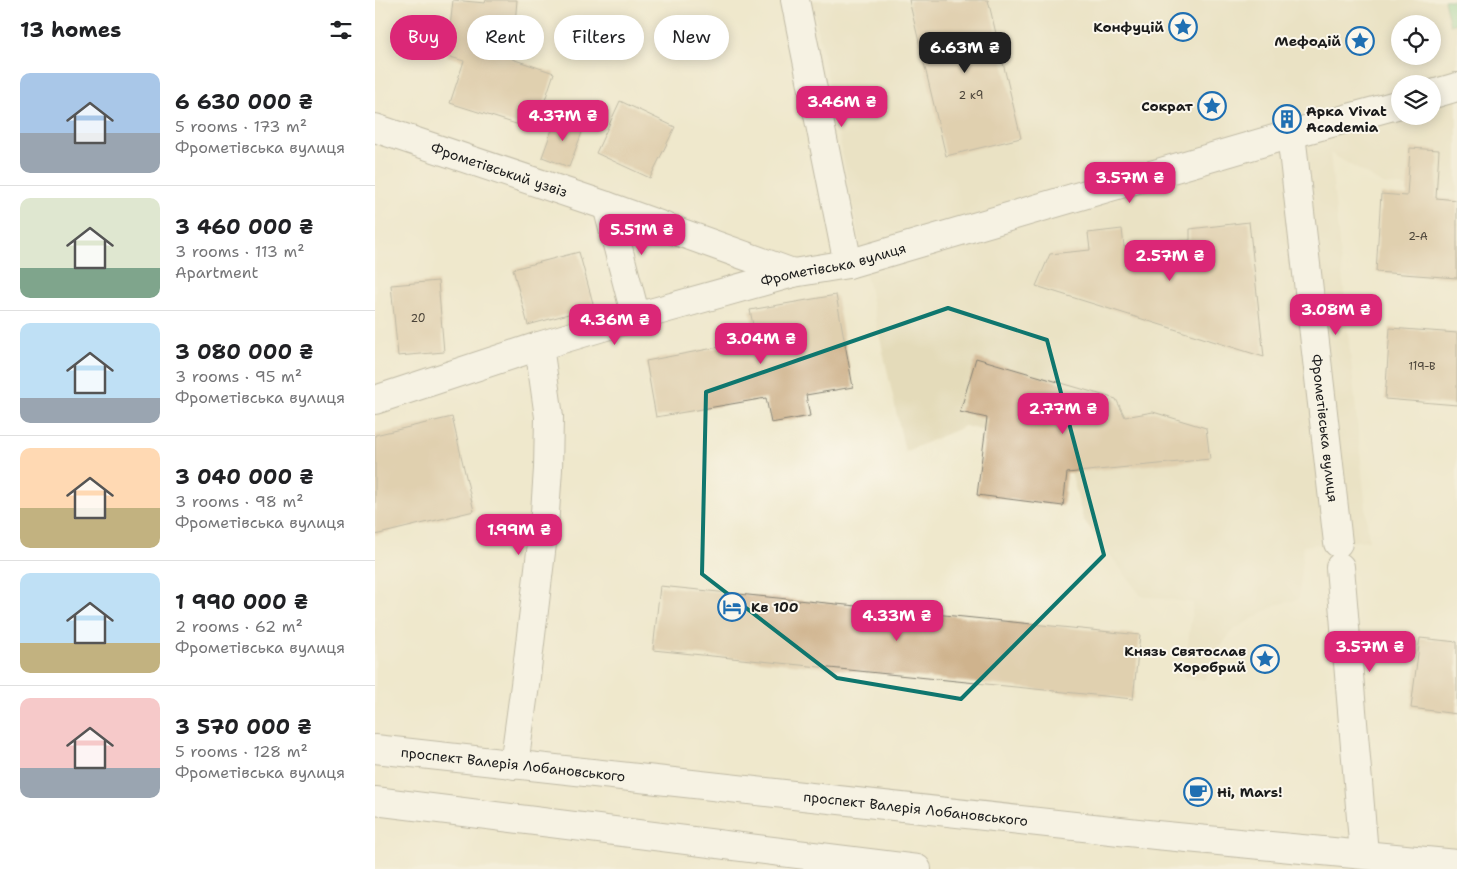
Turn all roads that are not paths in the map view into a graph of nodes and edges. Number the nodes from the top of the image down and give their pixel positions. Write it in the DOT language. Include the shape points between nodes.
graph roads {
  1 [pos="795,0"];
  2 [pos="1457,87"];
  3 [pos="1441,92"];
  4 [pos="1391,106"];
  5 [pos="375,128"];
  6 [pos="1291,134"];
  7 [pos="607,206"];
  8 [pos="848,264"];
  9 [pos="793,273"];
  10 [pos="636,317"];
  11 [pos="539,346"];
  12 [pos="375,400"];
  13 [pos="375,750"];
  14 [pos="514,765"];
  15 [pos="375,801"];
  16 [pos="1364,854"];
  17 [pos="1457,864"];
  18 [pos="917,869"];
  1 -- 8 [label="street"];
  2 -- 3 [label="street"];
  4 -- 6 [label="street, Фрометівська вулиця"];
  5 -- 7 [label="street, Фрометівський узвіз"];
  6 -- 8 [label="street, Фрометівська вулиця"];
  6 -- 16 [label="street, Фрометівська вулиця" via="1339,555"];
  7 -- 9 [label="street, Фрометівський узвіз"];
  7 -- 10 [label="street"];
  8 -- 9 [label="street, Фрометівська вулиця"];
  9 -- 10 [label="street, Фрометівська вулиця"];
  10 -- 11 [label="street, Фрометівська вулиця"];
  11 -- 12 [label="street, Фрометівська вулиця"];
  11 -- 14 [label="street" via="549,417 548,469 543,536"];
  13 -- 14 [label="street, проспект Валерія Лобановського"];
  14 -- 16 [label="street, проспект Валерія Лобановського" via="1146,834"];
  15 -- 18 [label="street"];
  16 -- 17 [label="street, проспект Валерія Лобановського"];
}
